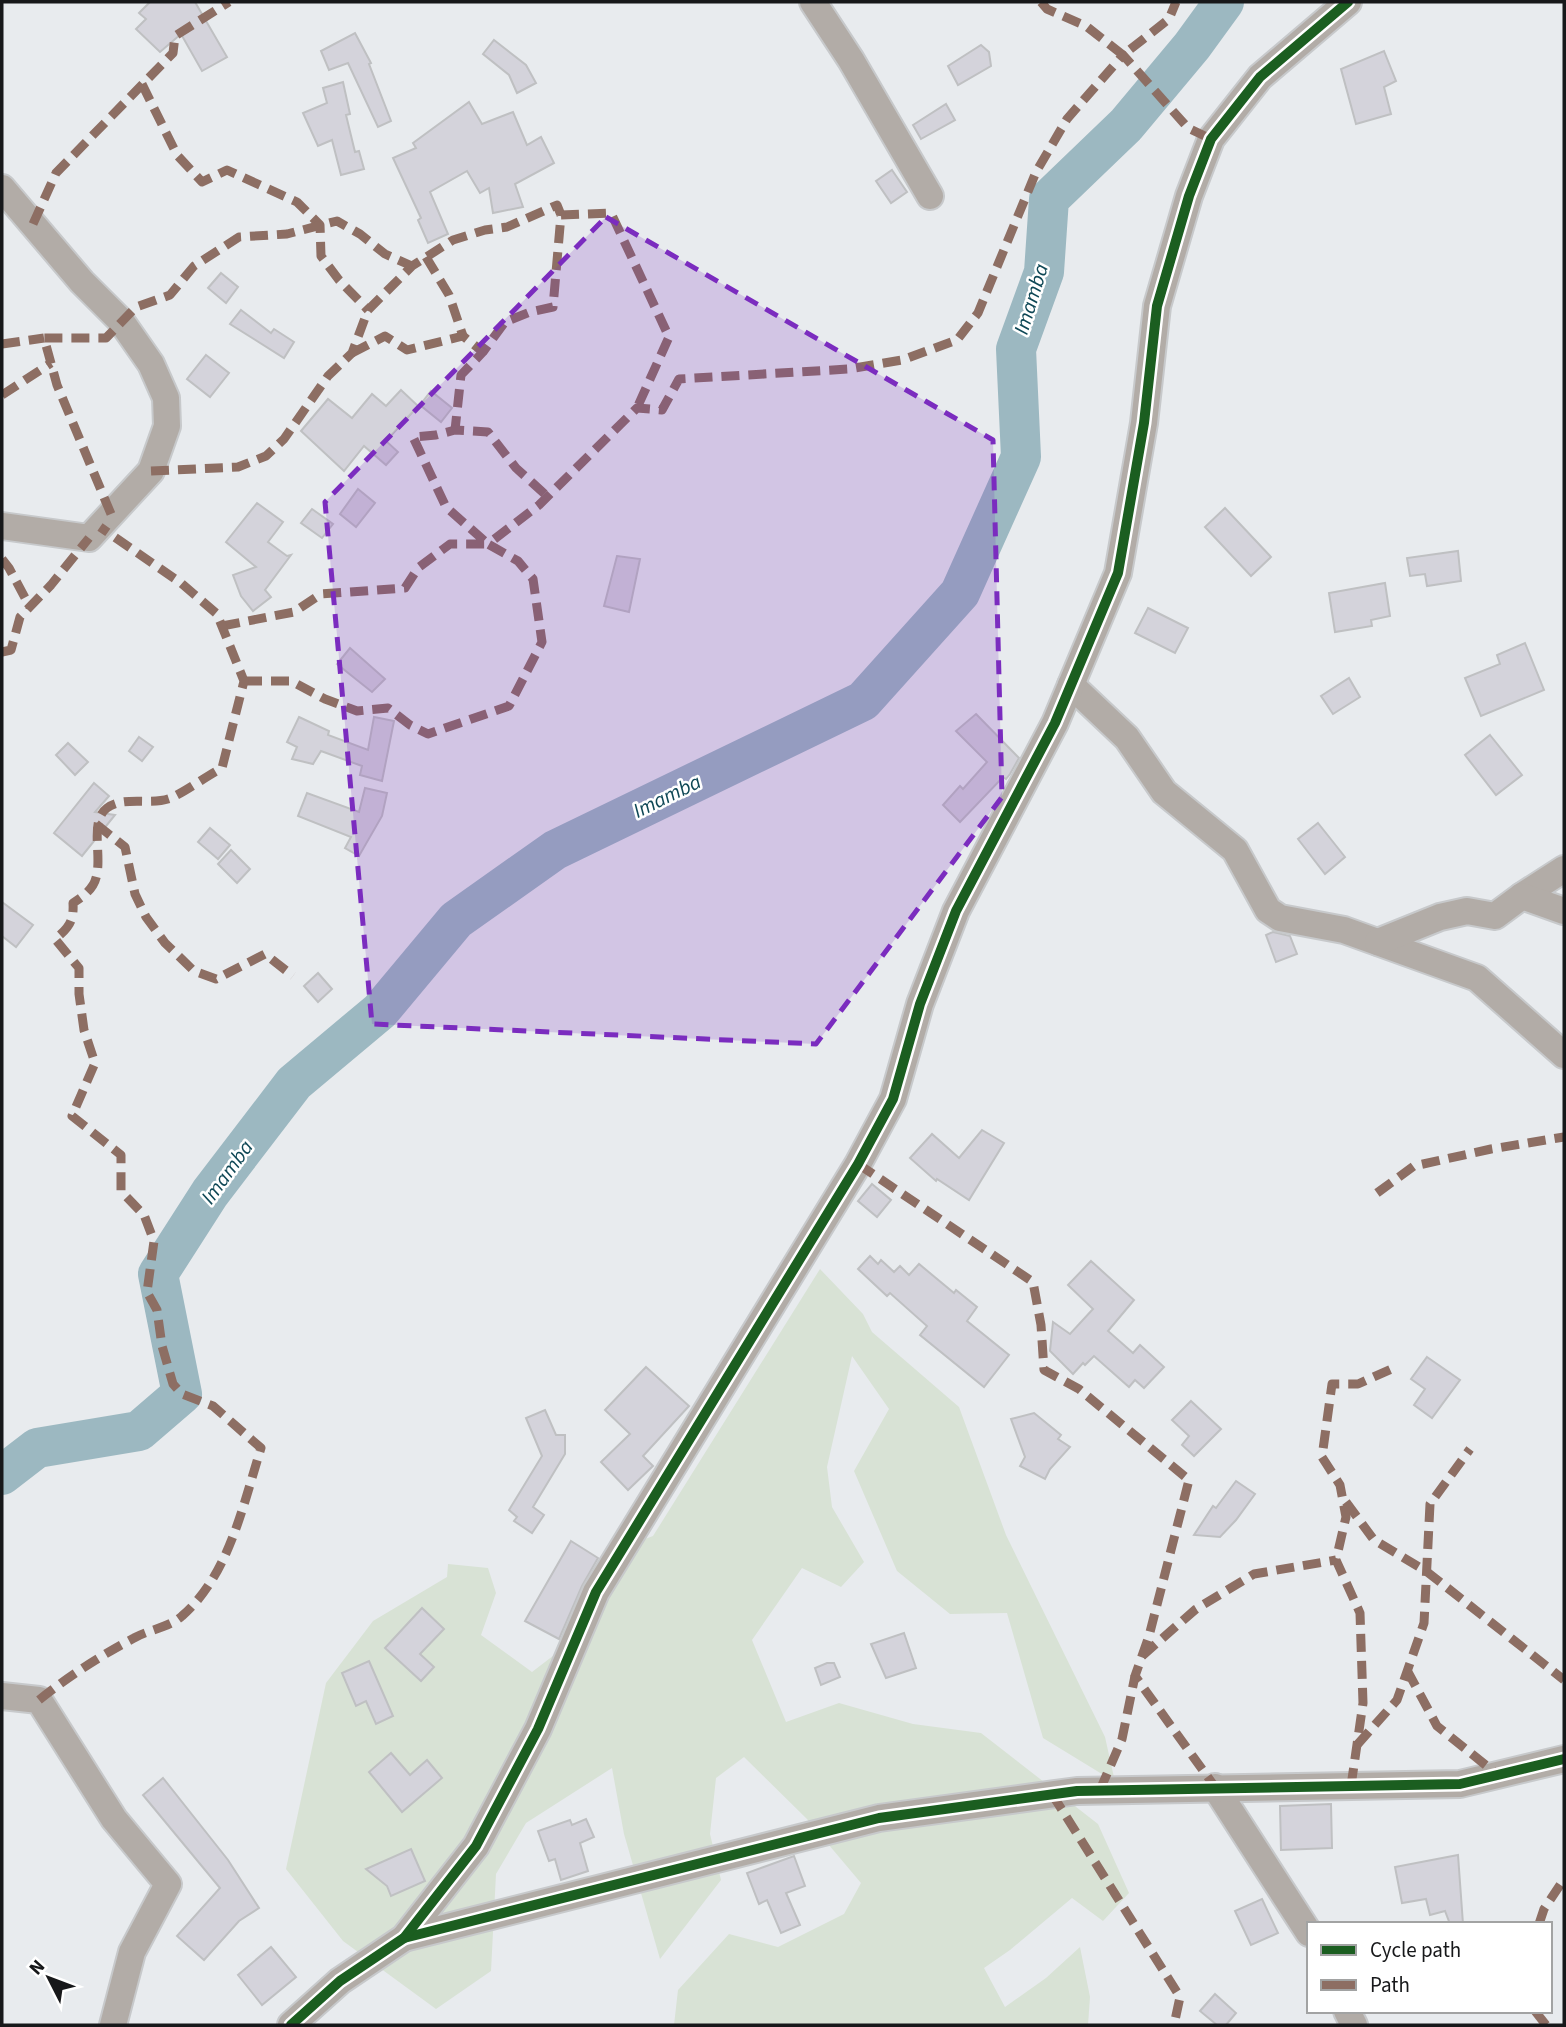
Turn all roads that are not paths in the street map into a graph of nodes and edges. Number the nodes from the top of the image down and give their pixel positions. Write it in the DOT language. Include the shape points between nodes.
graph roads {
  1 [pos="813,2"];
  2 [pos="1348,2"];
  3 [pos="2,188"];
  4 [pos="930,196"];
  5 [pos="2,526"];
  6 [pos="1070,685"];
  7 [pos="1564,869"];
  8 [pos="1522,896"];
  9 [pos="1564,911"];
  10 [pos="1378,942"];
  11 [pos="1564,1055"];
  12 [pos="2,1696"];
  13 [pos="1564,1759"];
  14 [pos="1215,1787"];
  15 [pos="1307,1930"];
  16 [pos="404,1938"];
  17 [pos="113,2025"];
  18 [pos="291,2025"];
  1 -- 4 [label="street"];
  2 -- 6 [label="street" via="1260,77 1211,139 1157,306 1144,423 1118,573"];
  3 -- 5 [label="street" via="121,321 151,364 166,397 167,426 151,471 89,538"];
  6 -- 10 [label="street" via="1127,738 1164,792 1235,850 1268,910 1280,918 1344,930"];
  6 -- 16 [label="street" via="1049,735 956,911 920,1003 893,1099 852,1175 596,1591 538,1729 476,1846"];
  7 -- 8 [label="street"];
  8 -- 9 [label="street"];
  8 -- 10 [label="street" via="1495,916 1467,911 1440,916"];
  10 -- 11 [label="street" via="1477,978"];
  12 -- 17 [label="street" via="39,1700 114,1819 168,1884 132,1952"];
  13 -- 14 [label="street" via="1460,1784"];
  14 -- 15 [label="street"];
  14 -- 16 [label="street" via="1077,1791 879,1818"];
  16 -- 18 [label="street" via="340,1980"];
}
